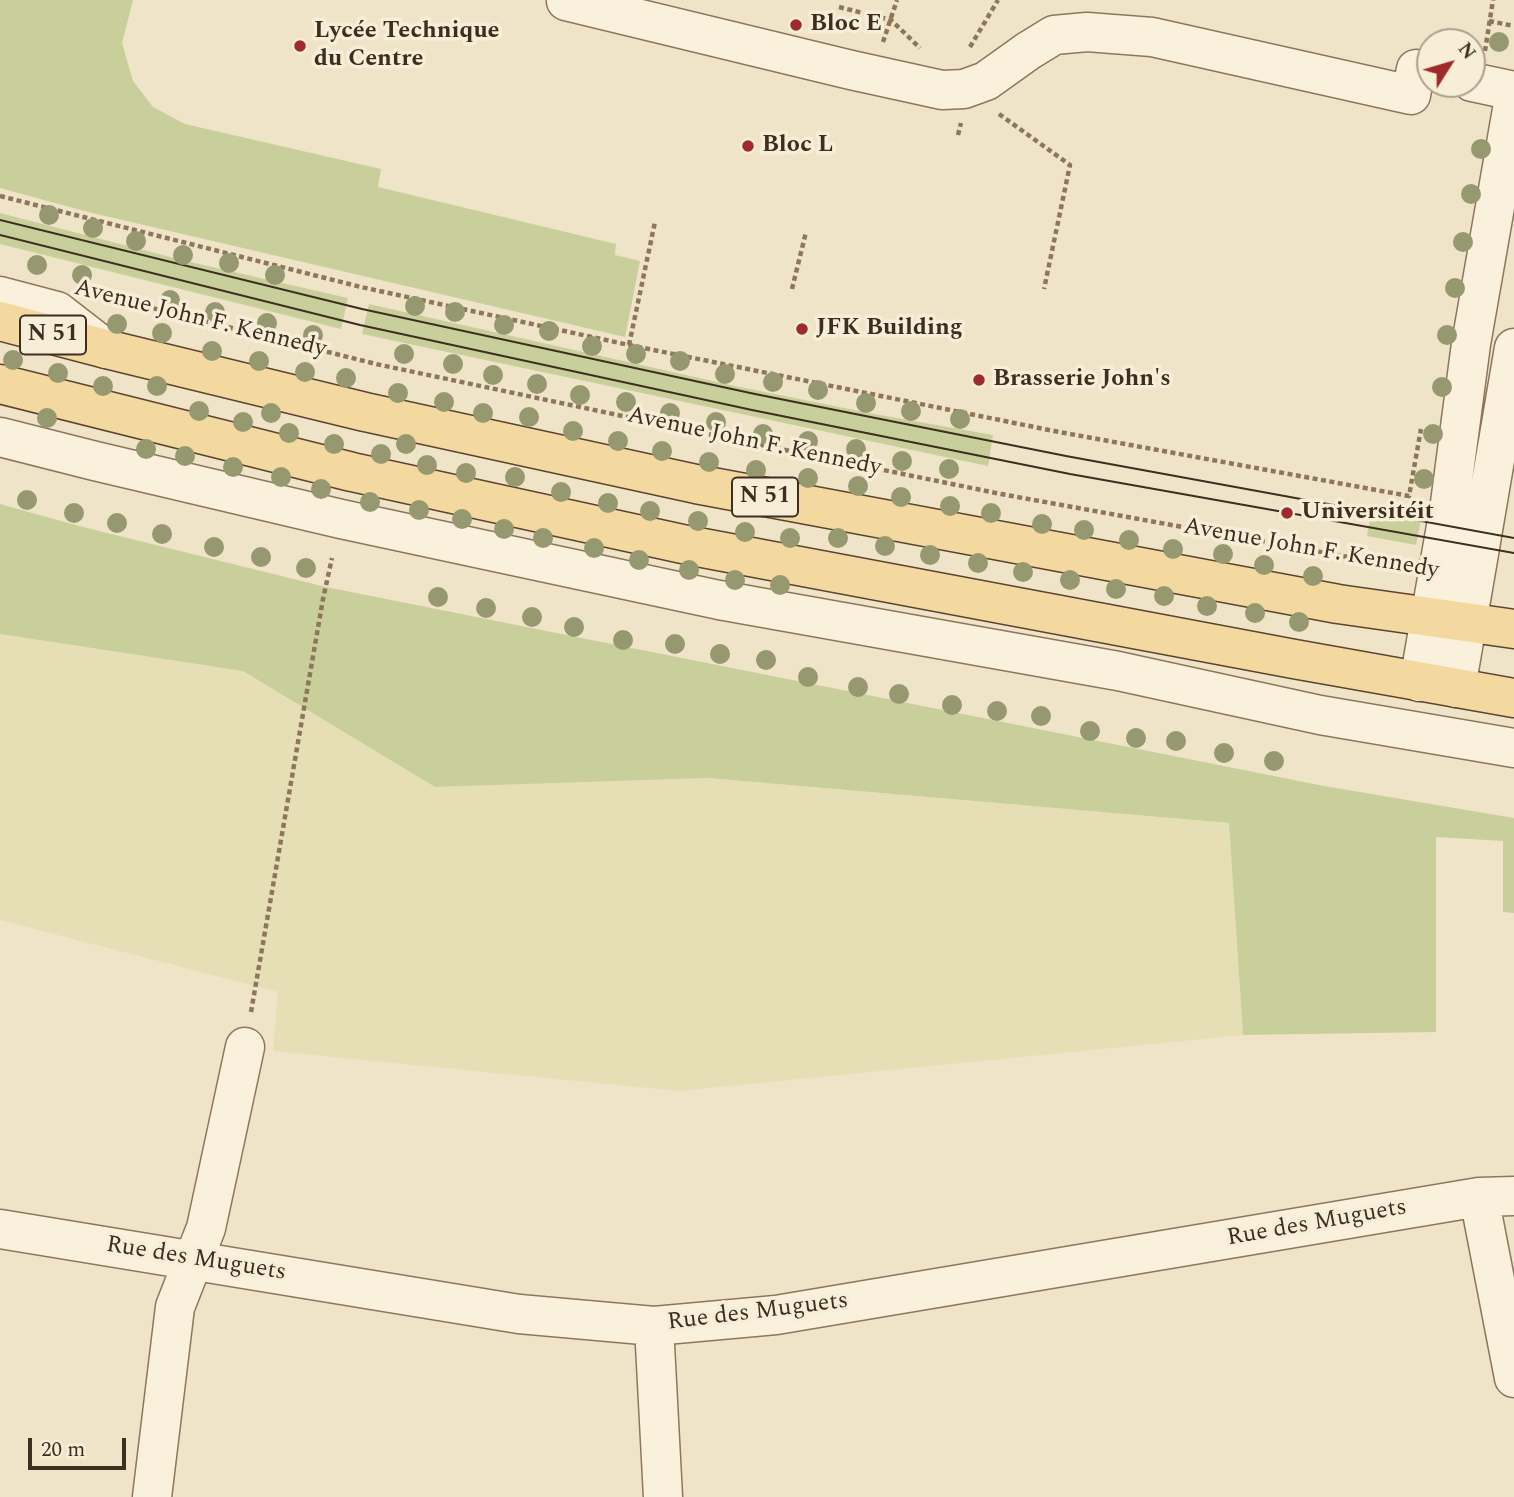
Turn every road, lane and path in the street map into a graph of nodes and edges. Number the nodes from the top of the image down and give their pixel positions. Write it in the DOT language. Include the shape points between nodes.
graph roads {
  1 [pos="897,0"];
  2 [pos="998,0"];
  3 [pos="566,1"];
  4 [pos="839,7"];
  5 [pos="891,20"];
  6 [pos="1489,21"];
  7 [pos="1514,26"];
  8 [pos="1416,69"];
  9 [pos="958,84"];
  10 [pos="1486,85"];
  11 [pos="1514,91"];
  12 [pos="1514,98"];
  13 [pos="0,196"];
  14 [pos="655,222"];
  15 [pos="806,232"];
  16 [pos="792,289"];
  17 [pos="1044,289"];
  18 [pos="94,294"];
  19 [pos="0,296"];
  20 [pos="0,321"];
  21 [pos="629,345"];
  22 [pos="1514,348"];
  23 [pos="106,349"];
  24 [pos="0,384"];
  25 [pos="0,436"];
  26 [pos="1409,496"];
  27 [pos="332,558"];
  28 [pos="1437,573"];
  29 [pos="1430,617"];
  30 [pos="1467,622"];
  31 [pos="1514,629"];
  32 [pos="1419,681"];
  33 [pos="1456,688"];
  34 [pos="1514,698"];
  35 [pos="1514,748"];
  36 [pos="245,1047"];
  37 [pos="1496,1196"];
  38 [pos="0,1228"];
  39 [pos="194,1260"];
  40 [pos="654,1326"];
  41 [pos="1514,1378"];
  42 [pos="152,1497"];
  43 [pos="663,1497"];
  1 -- 5 [label="path"];
  2 -- 9 [label="path"];
  3 -- 9 [label="street" via="942,90"];
  4 -- 5 [label="path"];
  5 -- 9 [label="path"];
  6 -- 7 [label="path"];
  8 -- 9 [label="street" via="1411,95 1152,37 1087,32 1054,35 986,81"];
  9 -- 17 [label="path" via="1070,165"];
  10 -- 11 [label="street"];
  12 -- 28 [label="street"];
  13 -- 21 [label="path" via="348,284"];
  14 -- 21 [label="path"];
  15 -- 16 [label="path"];
  18 -- 28 [label="path, Avenue John F. Kennedy" via="376,364 759,445"];
  19 -- 23 [label="street, Avenue John F. Kennedy" via="57,311"];
  20 -- 23 [label="main road, Avenue John F. Kennedy / N 51"];
  21 -- 26 [label="path" via="1054,431"];
  22 -- 30 [label="street"];
  23 -- 29 [label="main road, Avenue John F. Kennedy / N 51" via="365,412 696,484 1311,600"];
  24 -- 32 [label="main road, N 51" via="352,472 673,542"];
  25 -- 35 [label="street" via="341,519 719,600"];
  27 -- 36 [label="path"];
  28 -- 29 [label="street"];
  29 -- 30 [label="main road, Avenue John F. Kennedy / N 51"];
  29 -- 32 [label="street"];
  30 -- 31 [label="main road, Avenue John F. Kennedy / N 51"];
  30 -- 33 [label="street"];
  32 -- 33 [label="main road, N 51"];
  33 -- 34 [label="main road, N 51"];
  36 -- 39 [label="street" via="206,1228"];
  37 -- 40 [label="street, Rue des Muguets" via="776,1315"];
  37 -- 41 [label="street"];
  38 -- 39 [label="street, Rue des Muguets"];
  39 -- 40 [label="street, Rue des Muguets" via="519,1314"];
  39 -- 42 [label="street" via="175,1307"];
  40 -- 43 [label="street"];
}
